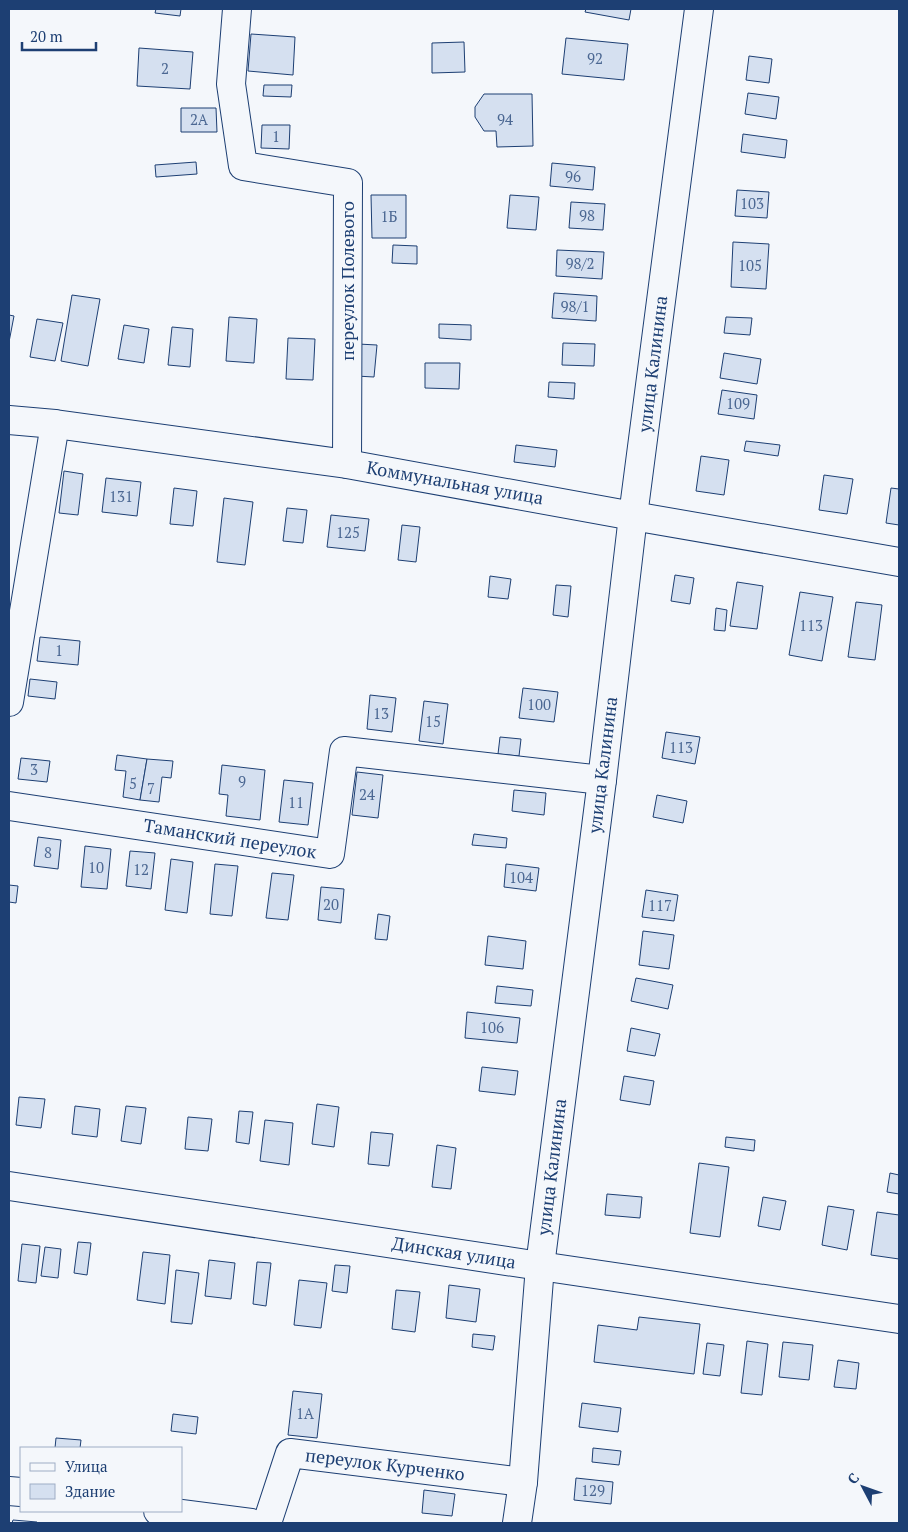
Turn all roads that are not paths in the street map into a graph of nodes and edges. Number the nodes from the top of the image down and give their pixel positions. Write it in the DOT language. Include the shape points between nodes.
graph roads {
  1 [pos="237,9"];
  2 [pos="699,9"];
  3 [pos="9,420"];
  4 [pos="55,424"];
  5 [pos="347,464"];
  6 [pos="633,516"];
  7 [pos="899,562"];
  8 [pos="9,702"];
  9 [pos="602,780"];
  10 [pos="9,806"];
  11 [pos="9,1186"];
  12 [pos="540,1266"];
  13 [pos="899,1319"];
  14 [pos="523,1482"];
  15 [pos="166,1512"];
  16 [pos="251,1523"];
  17 [pos="266,1523"];
  18 [pos="517,1523"];
  1 -- 5 [label="street, переулок Полевого" via="231,84 243,166 348,183"];
  2 -- 6 [label="street, улица Калинина"];
  3 -- 4 [label="street, Коммунальная улица"];
  4 -- 5 [label="street, Коммунальная улица"];
  4 -- 8 [label="street"];
  5 -- 6 [label="street, Коммунальная улица"];
  6 -- 7 [label="street, Коммунальная улица"];
  6 -- 9 [label="street, улица Калинина"];
  9 -- 10 [label="street, Таманский переулок" via="344,751 330,854"];
  9 -- 12 [label="street, улица Калинина"];
  11 -- 12 [label="street, Динская улица"];
  12 -- 13 [label="street, Динская улица"];
  12 -- 14 [label="street, улица Калинина"];
  14 -- 17 [label="street, переулок Курченко" via="290,1453"];
  14 -- 18 [label="street, улица Калинина"];
  15 -- 16 [label="street"];
}
